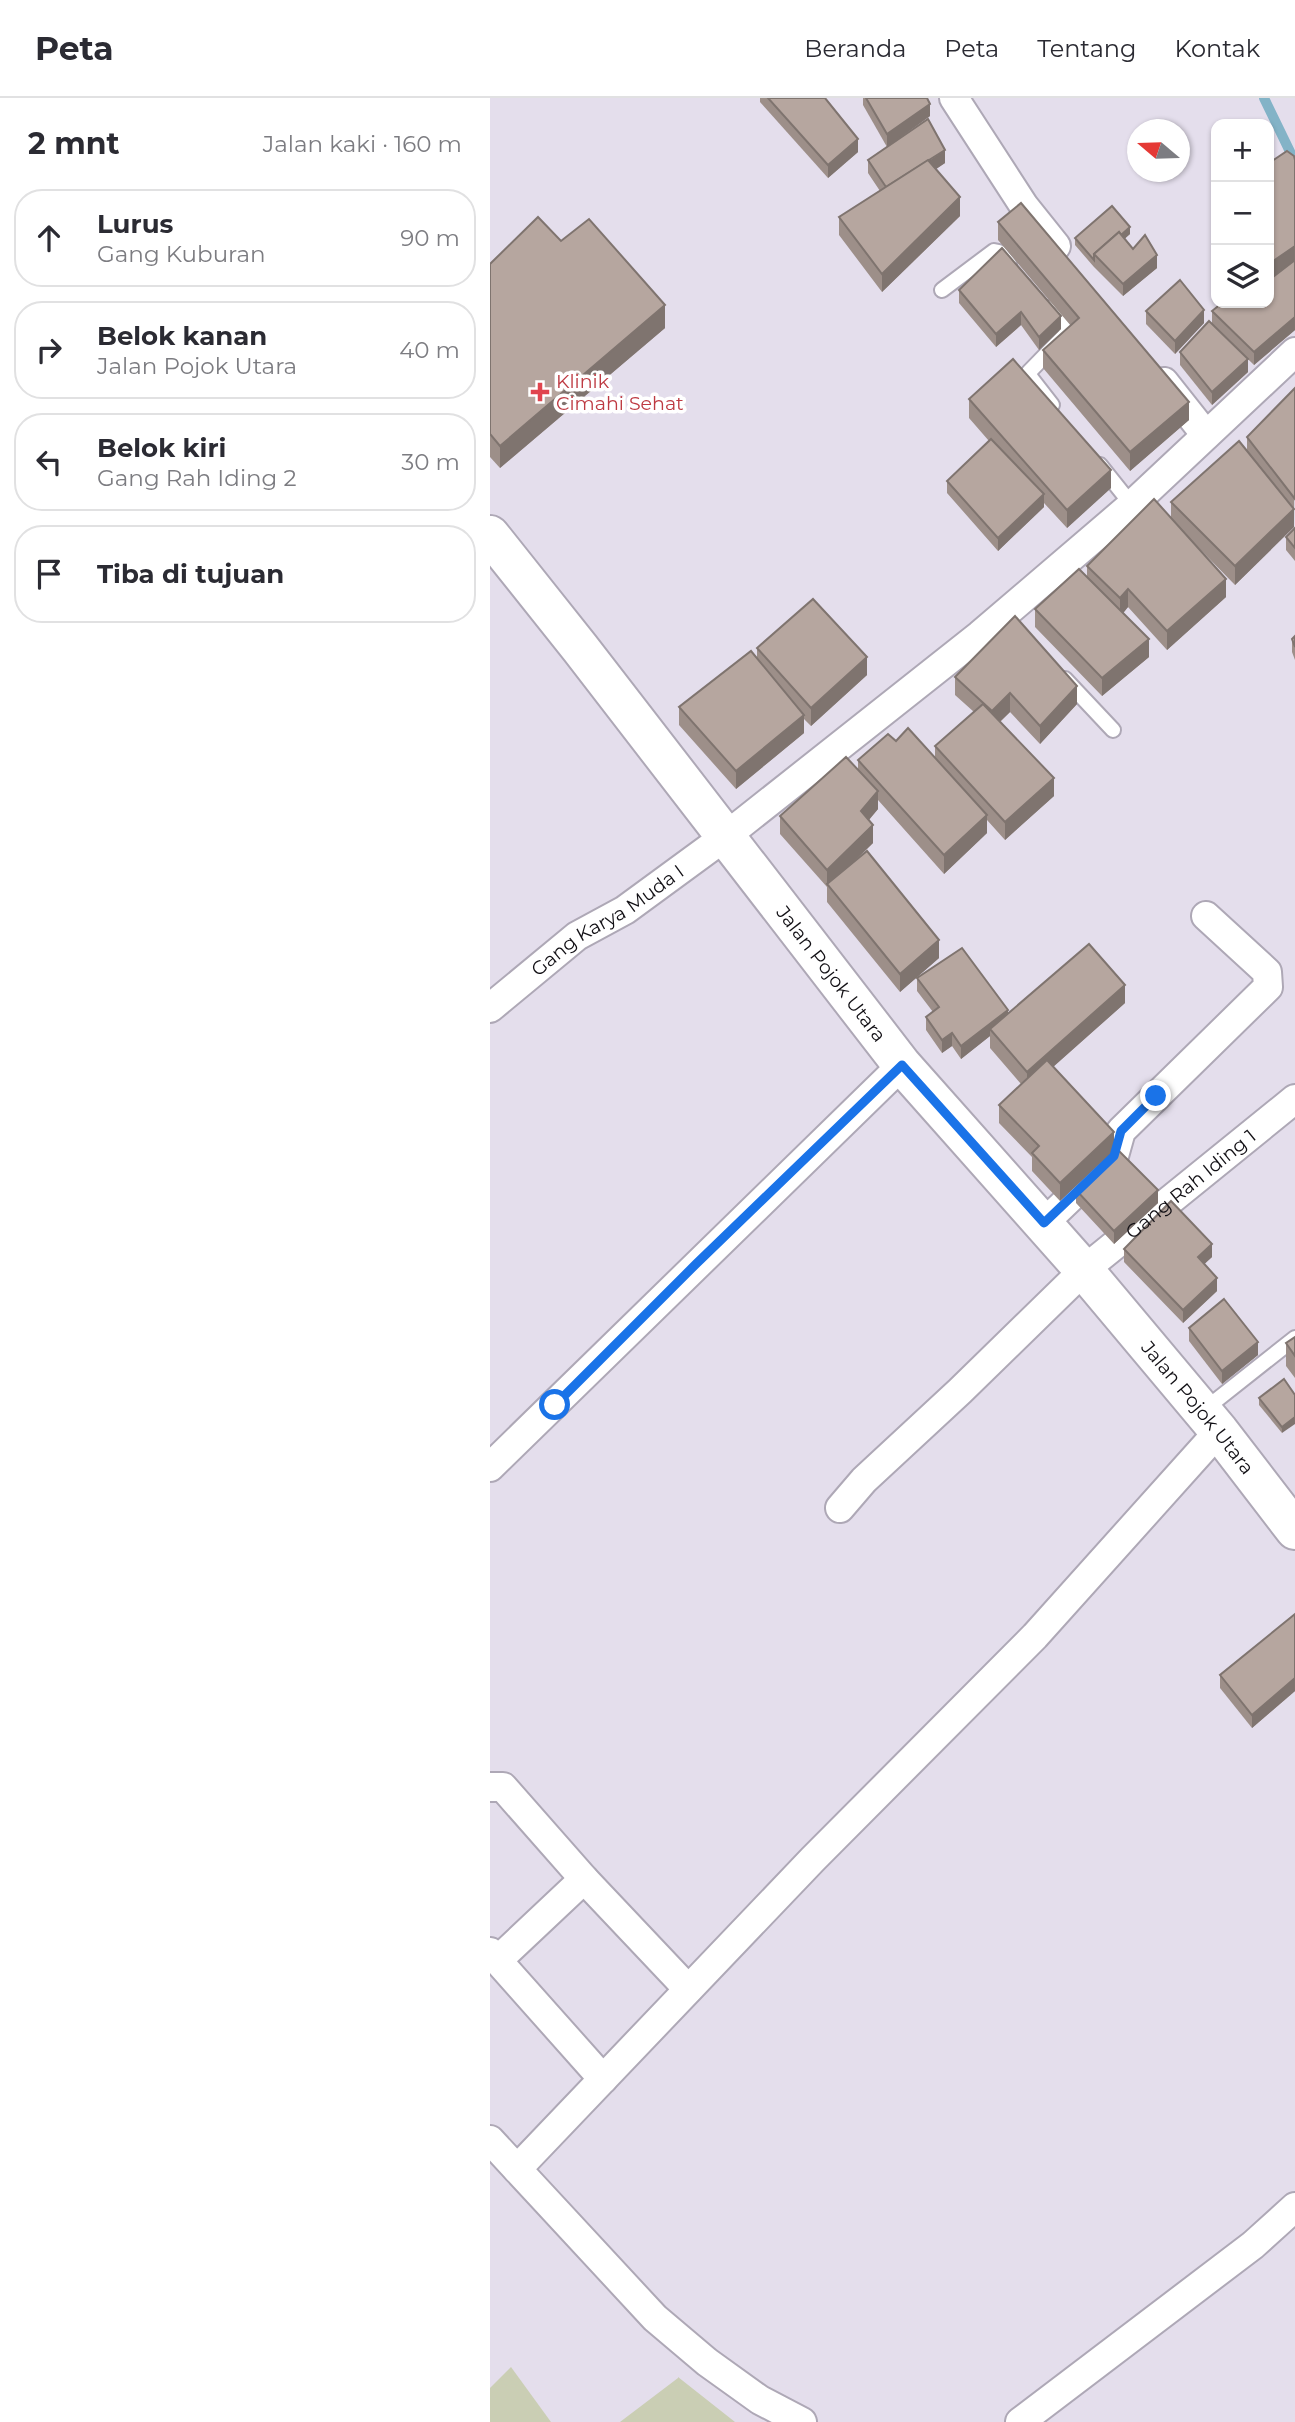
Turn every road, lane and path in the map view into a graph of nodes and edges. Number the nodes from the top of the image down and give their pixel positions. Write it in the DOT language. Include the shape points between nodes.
graph roads {
  1 [pos="954,98"];
  2 [pos="1015,271"];
  3 [pos="1076,271"];
  4 [pos="942,290"];
  5 [pos="1041,299"];
  6 [pos="1295,352"];
  7 [pos="1146,358"];
  8 [pos="1064,420"];
  9 [pos="1206,435"];
  10 [pos="1090,452"];
  11 [pos="1132,505"];
  12 [pos="490,535"];
  13 [pos="1058,673"];
  14 [pos="1113,730"];
  15 [pos="726,836"];
  16 [pos="1206,916"];
  17 [pos="490,1007"];
  18 [pos="902,1065"];
  19 [pos="1295,1099"];
  20 [pos="1044,1223"];
  21 [pos="1084,1270"];
  22 [pos="1295,1338"];
  23 [pos="1211,1421"];
  24 [pos="490,1467"];
  25 [pos="841,1508"];
  26 [pos="1295,1530"];
  27 [pos="490,1787"];
  28 [pos="584,1879"];
  29 [pos="494,1956"];
  30 [pos="688,1989"];
  31 [pos="603,2079"];
  32 [pos="490,2140"];
  33 [pos="517,2169"];
  34 [pos="1295,2207"];
  35 [pos="802,2422"];
  36 [pos="1020,2422"];
  1 -- 3 [label="street" via="1024,206"];
  2 -- 4 [label="lane" via="994,251"];
  5 -- 8 [label="lane" via="1067,331 1029,372"];
  6 -- 9 [label="street, Gang Karya Muda I"];
  7 -- 9 [label="street"];
  9 -- 11 [label="street, Gang Karya Muda I"];
  10 -- 11 [label="lane"];
  11 -- 15 [label="street, Gang Karya Muda I" via="1008,620"];
  12 -- 15 [label="main road, Jalan Pojok Utara"];
  13 -- 14 [label="lane"];
  15 -- 17 [label="street, Gang Karya Muda I" via="625,910 578,936"];
  15 -- 18 [label="main road, Jalan Pojok Utara"];
  16 -- 20 [label="street" via="1267,972 1268,987 1121,1131 1114,1156"];
  18 -- 20 [label="main road, Jalan Pojok Utara"];
  18 -- 24 [label="street"];
  19 -- 21 [label="street, Gang Rah Iding 1"];
  20 -- 21 [label="main road, Jalan Pojok Utara"];
  21 -- 23 [label="main road, Jalan Pojok Utara"];
  21 -- 25 [label="street, Gang Rah Iding 1" via="864,1480"];
  22 -- 23 [label="lane"];
  23 -- 26 [label="main road, Jalan Pojok Utara"];
  23 -- 30 [label="street" via="1035,1636"];
  27 -- 28 [label="street" via="503,1787"];
  28 -- 29 [label="street"];
  28 -- 30 [label="street"];
  29 -- 31 [label="street"];
  30 -- 31 [label="street"];
  31 -- 33 [label="street"];
  32 -- 33 [label="street"];
  33 -- 35 [label="street" via="655,2318 760,2400"];
  34 -- 36 [label="street" via="1253,2245"];
}
